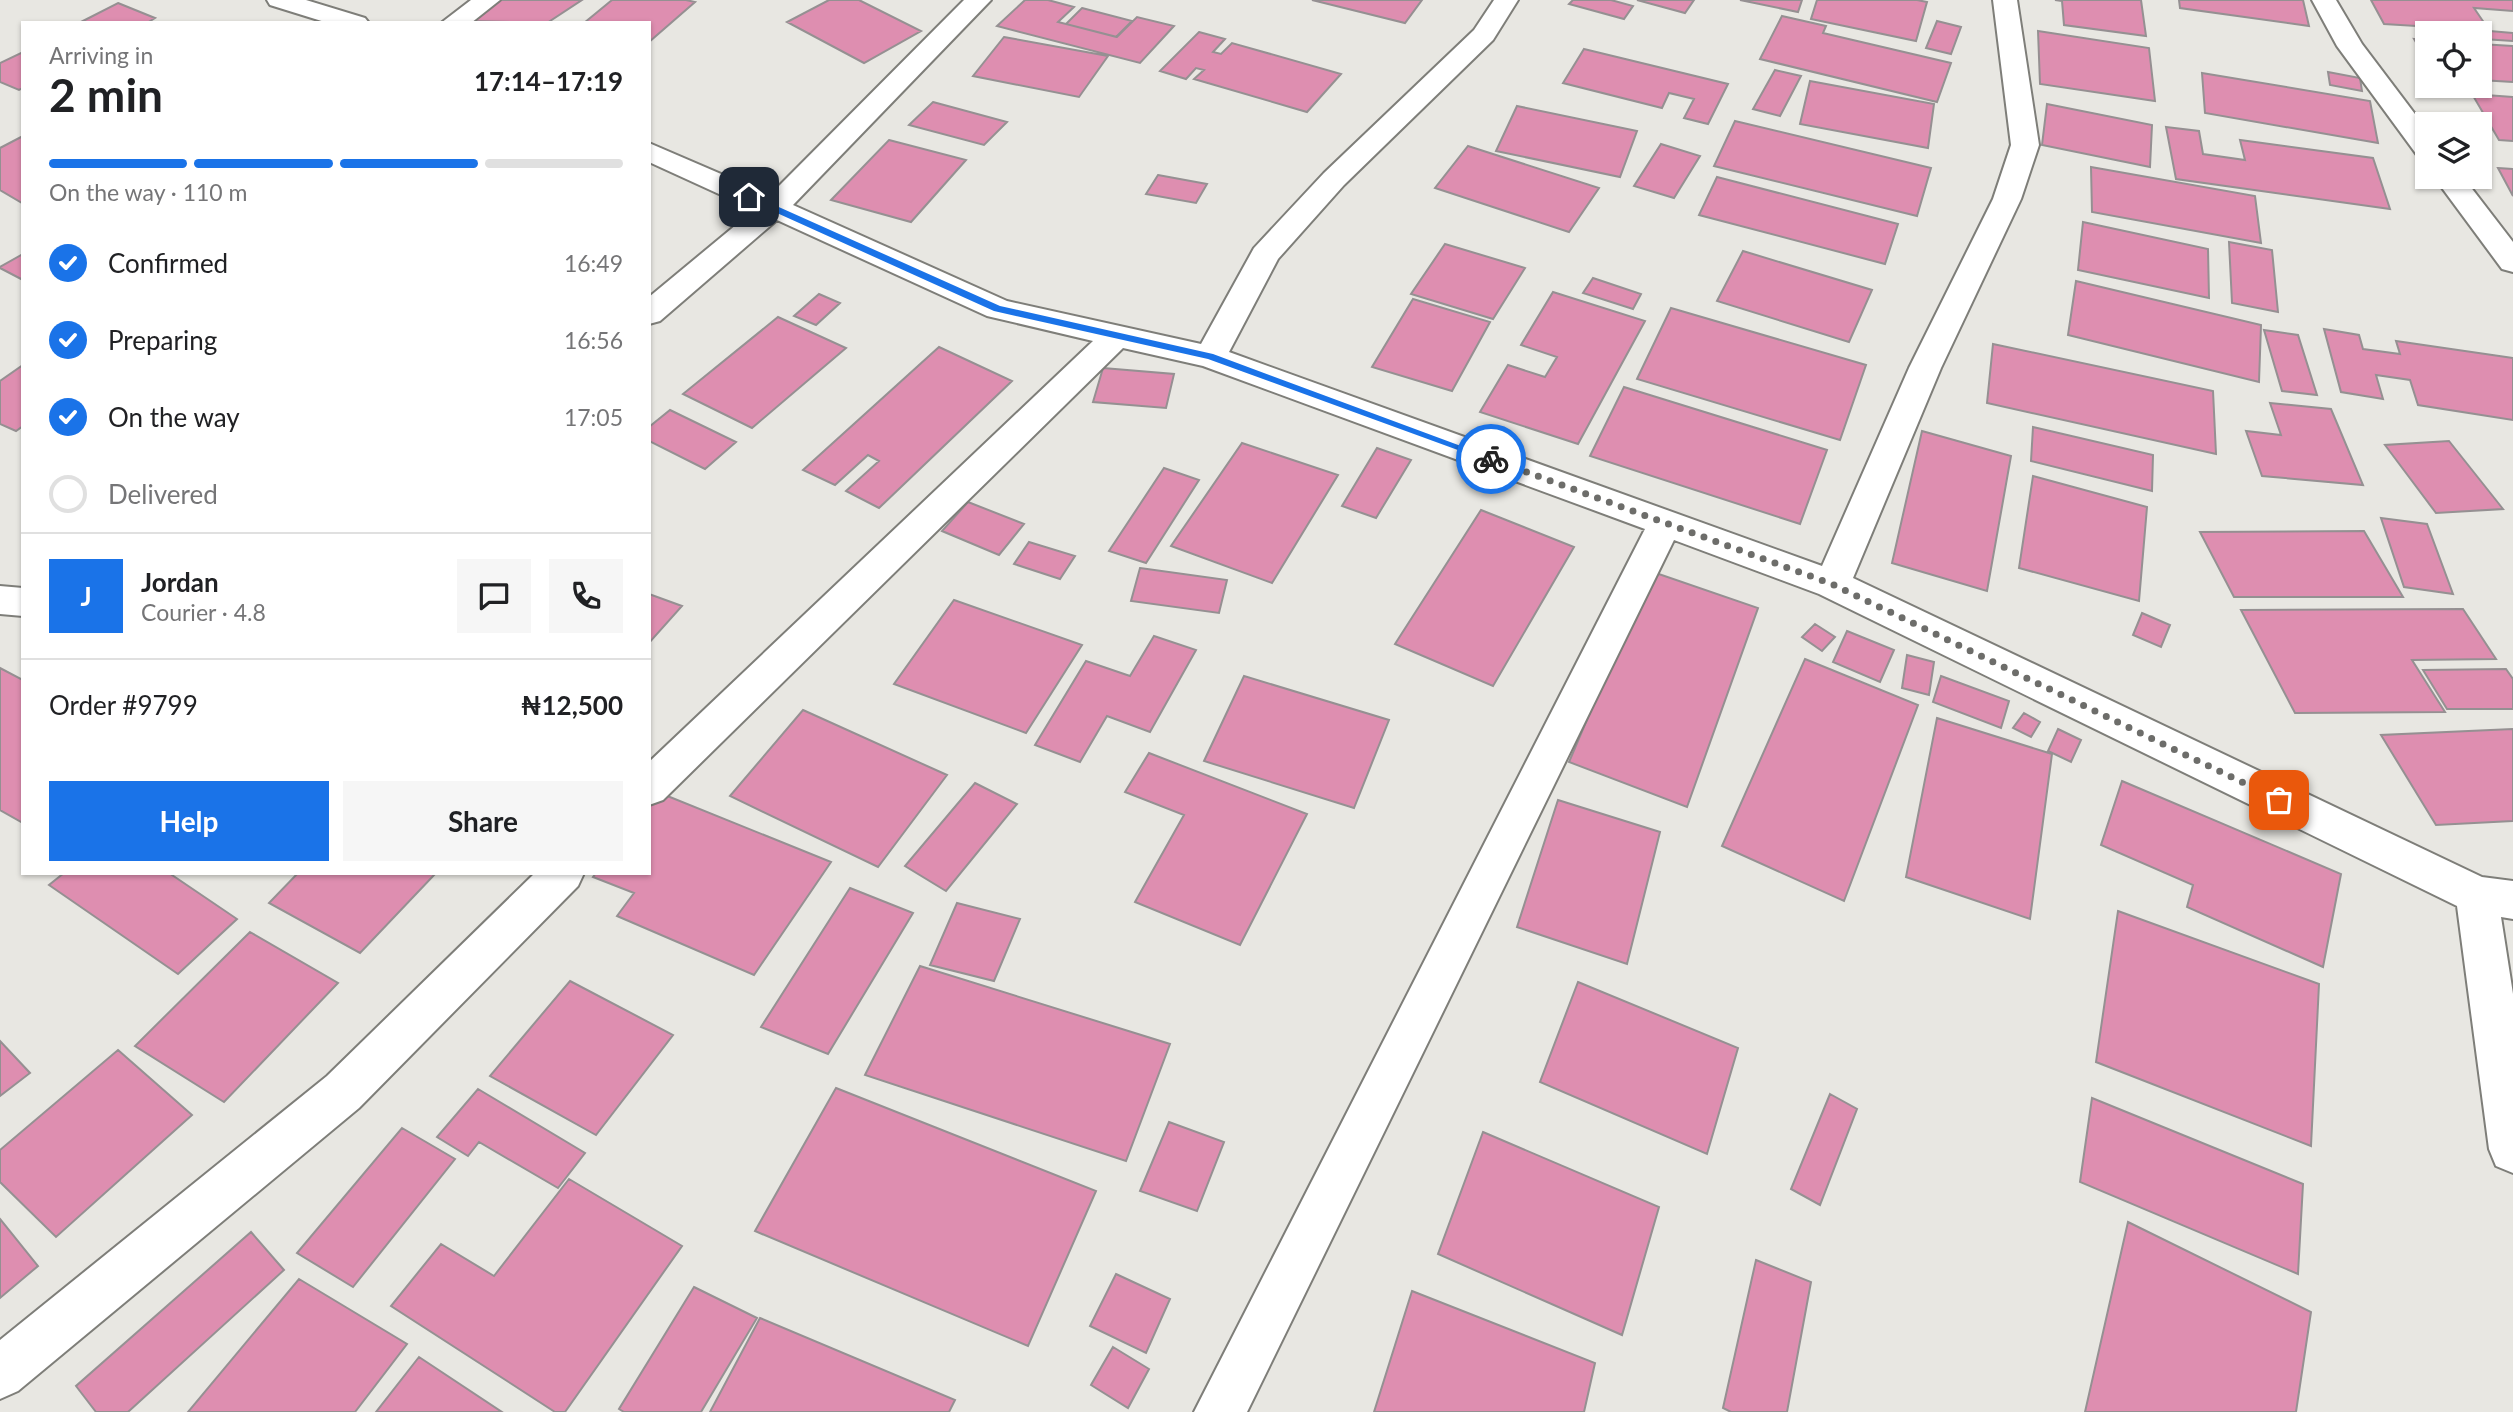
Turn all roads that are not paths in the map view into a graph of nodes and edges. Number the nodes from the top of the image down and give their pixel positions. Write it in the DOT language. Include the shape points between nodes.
graph roads {
  1 [pos="279,0"];
  2 [pos="488,0"];
  3 [pos="979,0"];
  4 [pos="1506,0"];
  5 [pos="2005,0"];
  6 [pos="2324,0"];
  7 [pos="349,21"];
  8 [pos="457,21"];
  9 [pos="2415,133"];
  10 [pos="651,152"];
  11 [pos="2457,189"];
  12 [pos="774,208"];
  13 [pos="2513,262"];
  14 [pos="651,312"];
  15 [pos="1118,335"];
  16 [pos="1210,356"];
  17 [pos="1666,522"];
  18 [pos="1832,584"];
  19 [pos="0,600"];
  20 [pos="21,602"];
  21 [pos="651,786"];
  22 [pos="561,875"];
  23 [pos="2495,898"];
  24 [pos="2513,1149"];
  25 [pos="0,1373"];
  26 [pos="1220,1412"];
  1 -- 7 [label="street"];
  2 -- 8 [label="street"];
  3 -- 12 [label="street"];
  4 -- 16 [label="street" via="1483,35 1334,179 1265,255"];
  5 -- 18 [label="street" via="2025,145 2007,199 1925,368"];
  6 -- 9 [label="street" via="2350,47"];
  10 -- 12 [label="street"];
  11 -- 13 [label="street"];
  12 -- 14 [label="street"];
  12 -- 15 [label="street" via="998,309"];
  15 -- 16 [label="street"];
  15 -- 21 [label="street"];
  16 -- 17 [label="street"];
  17 -- 18 [label="street"];
  17 -- 26 [label="street"];
  18 -- 23 [label="street"];
  19 -- 20 [label="street"];
  22 -- 25 [label="street" via="344,1092"];
  23 -- 24 [label="street"];
}
